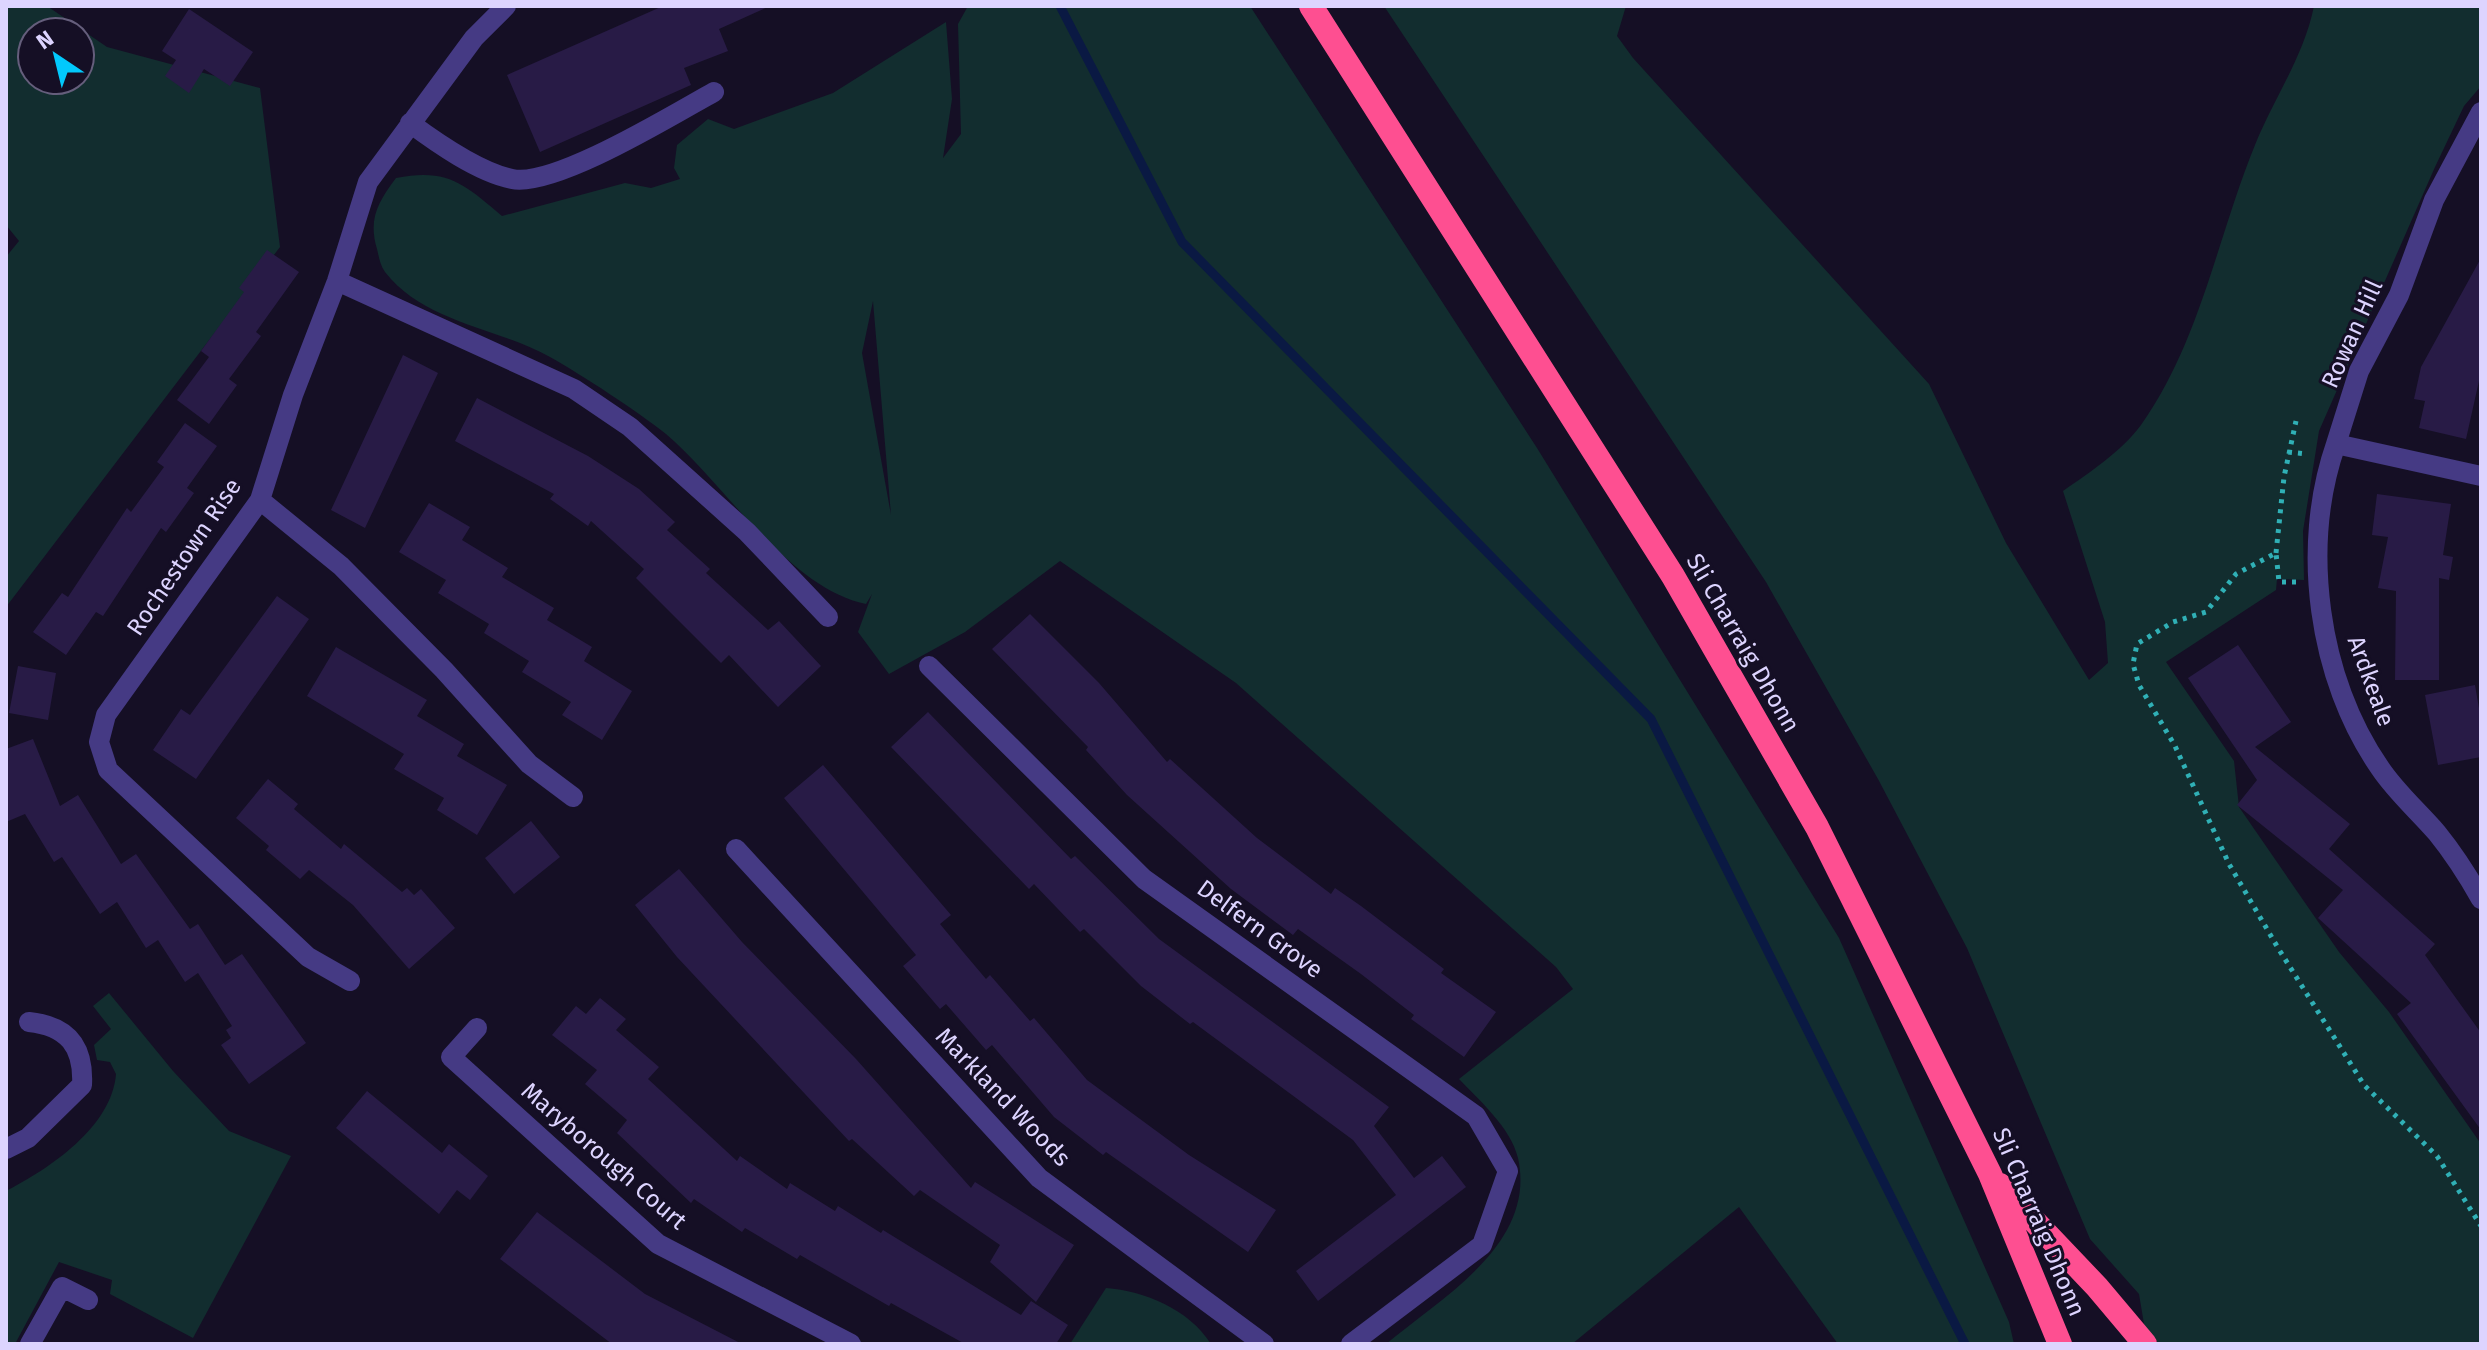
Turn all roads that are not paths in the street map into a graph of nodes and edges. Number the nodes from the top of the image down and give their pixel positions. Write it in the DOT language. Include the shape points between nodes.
graph roads {
  1 [pos="506,6"];
  2 [pos="1311,6"];
  3 [pos="714,92"];
  4 [pos="2481,112"];
  5 [pos="410,123"];
  6 [pos="337,281"];
  7 [pos="2336,444"];
  8 [pos="2481,476"];
  9 [pos="260,500"];
  10 [pos="828,617"];
  11 [pos="929,666"];
  12 [pos="573,797"];
  13 [pos="736,849"];
  14 [pos="2481,899"];
  15 [pos="350,981"];
  16 [pos="29,1022"];
  17 [pos="477,1028"];
  18 [pos="6,1149"];
  19 [pos="1990,1174"];
  20 [pos="88,1300"];
  21 [pos="30,1344"];
  22 [pos="851,1344"];
  23 [pos="1264,1344"];
  24 [pos="1351,1344"];
  25 [pos="2060,1344"];
  26 [pos="2145,1344"];
  1 -- 5 [label="street, Rochestown Rise" via="474,38"];
  2 -- 19 [label="highway, Sli Charraig Dhonn" via="1673,576 1817,827"];
  3 -- 5 [label="street" via="639,134 538,178 512,179 446,149"];
  4 -- 7 [label="street, Rowan Hill" via="2434,200 2399,295 2359,371"];
  5 -- 6 [label="street, Rochestown Rise" via="368,182"];
  6 -- 9 [label="street, Rochestown Rise"];
  6 -- 10 [label="street" via="574,389 630,427 747,532"];
  7 -- 8 [label="street"];
  7 -- 14 [label="street, Ardkeale" via="2317,550 2332,664 2379,768 2436,833"];
  9 -- 12 [label="street" via="341,566 529,764"];
  9 -- 15 [label="street, Rochestown Rise" via="106,715 99,742 108,770 308,957"];
  11 -- 24 [label="street, Delfern Grove" via="1144,879 1476,1116 1508,1171 1482,1245"];
  13 -- 23 [label="street, Markland Woods" via="1039,1178"];
  16 -- 18 [label="street" via="50,1024 70,1037 83,1063 82,1085 28,1138"];
  17 -- 22 [label="street, Maryborough Court" via="451,1057 658,1244"];
  19 -- 25 [label="highway, Sli Charraig Dhonn"];
  19 -- 26 [label="highway"];
  20 -- 21 [label="street" via="62,1287"];
}
